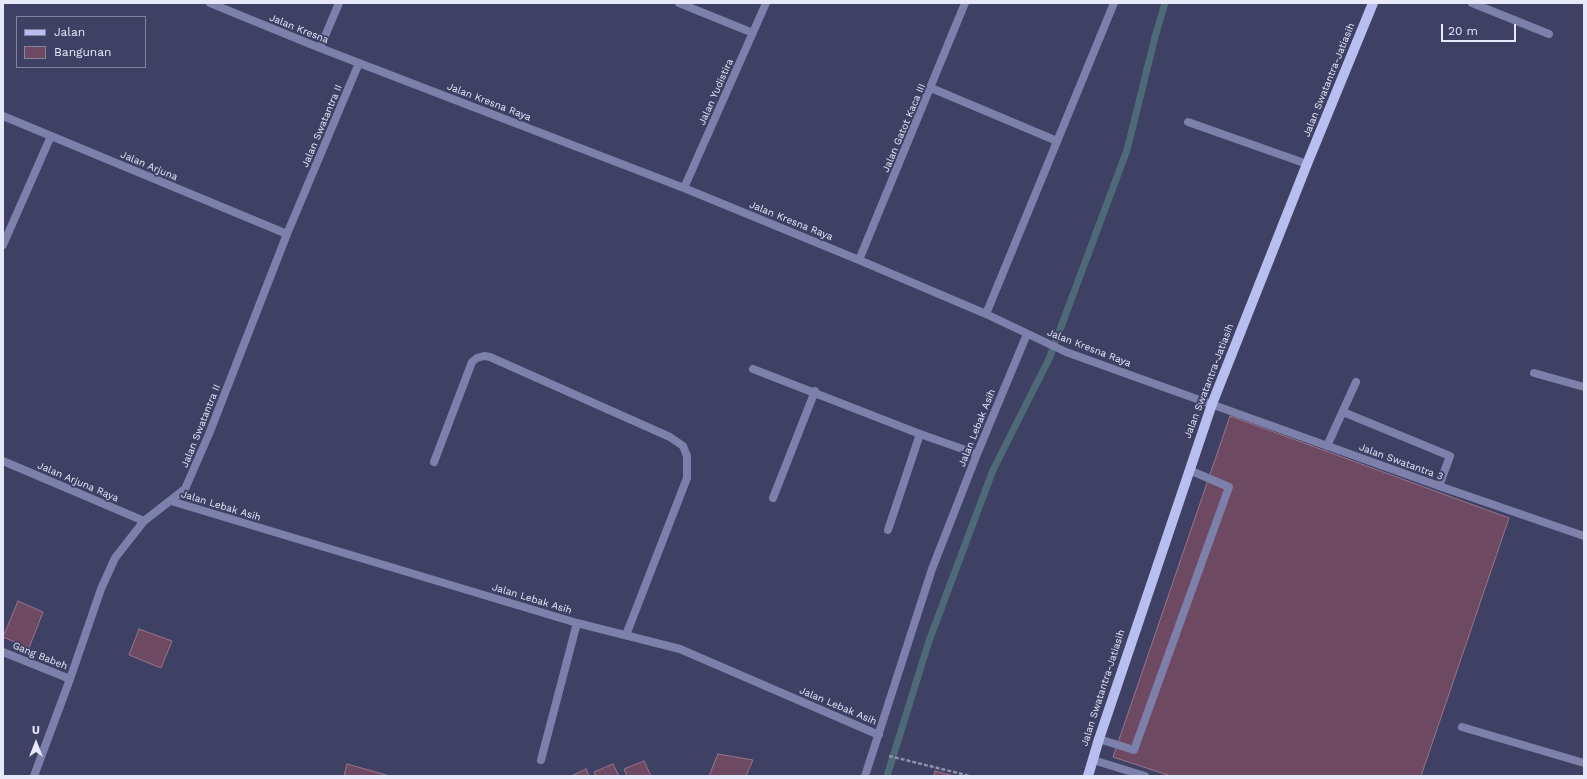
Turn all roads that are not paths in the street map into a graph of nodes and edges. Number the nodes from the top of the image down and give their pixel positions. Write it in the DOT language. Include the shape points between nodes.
graph roads {
  1 [pos="210,3"];
  2 [pos="339,3"];
  3 [pos="679,3"];
  4 [pos="766,3"];
  5 [pos="965,3"];
  6 [pos="1114,3"];
  7 [pos="1373,3"];
  8 [pos="1472,3"];
  9 [pos="753,33"];
  10 [pos="1549,34"];
  11 [pos="320,48"];
  12 [pos="360,63"];
  13 [pos="931,88"];
  14 [pos="3,116"];
  15 [pos="1188,122"];
  16 [pos="51,136"];
  17 [pos="1057,141"];
  18 [pos="1307,164"];
  19 [pos="684,188"];
  20 [pos="288,234"];
  21 [pos="3,245"];
  22 [pos="859,260"];
  23 [pos="986,314"];
  24 [pos="1027,334"];
  25 [pos="753,369"];
  26 [pos="1534,373"];
  27 [pos="1356,382"];
  28 [pos="1584,387"];
  29 [pos="814,392"];
  30 [pos="1212,404"];
  31 [pos="1343,412"];
  32 [pos="920,434"];
  33 [pos="1328,446"];
  34 [pos="977,454"];
  35 [pos="3,461"];
  36 [pos="434,462"];
  37 [pos="1189,470"];
  38 [pos="1439,486"];
  39 [pos="773,498"];
  40 [pos="171,501"];
  41 [pos="144,521"];
  42 [pos="888,530"];
  43 [pos="1584,536"];
  44 [pos="577,623"];
  45 [pos="626,635"];
  46 [pos="3,652"];
  47 [pos="70,679"];
  48 [pos="1462,727"];
  49 [pos="880,735"];
  50 [pos="1099,739"];
  51 [pos="542,760"];
  52 [pos="1092,760"];
  53 [pos="1584,763"];
  54 [pos="34,776"];
  55 [pos="865,776"];
  56 [pos="1088,776"];
  57 [pos="1145,776"];
  1 -- 11 [label="street, Jalan Kresna"];
  2 -- 11 [label="street"];
  3 -- 9 [label="street"];
  4 -- 9 [label="street, Jalan Yudistira"];
  5 -- 13 [label="street, Jalan Gatot Kaca III"];
  6 -- 17 [label="street"];
  7 -- 18 [label="main road, Jalan Swatantra-Jatiasih"];
  8 -- 10 [label="street"];
  9 -- 19 [label="street, Jalan Yudistira"];
  11 -- 12 [label="street, Jalan Kresna"];
  12 -- 19 [label="street, Jalan Kresna Raya"];
  12 -- 20 [label="street, Jalan Swatantra II"];
  13 -- 17 [label="street"];
  13 -- 22 [label="street, Jalan Gatot Kaca III"];
  14 -- 16 [label="street, Jalan Arjuna"];
  15 -- 18 [label="street"];
  16 -- 20 [label="street, Jalan Arjuna"];
  16 -- 21 [label="street"];
  17 -- 23 [label="street"];
  18 -- 30 [label="main road, Jalan Swatantra-Jatiasih"];
  19 -- 22 [label="street, Jalan Kresna Raya"];
  20 -- 40 [label="street, Jalan Swatantra II" via="185,490"];
  22 -- 23 [label="street, Jalan Kresna Raya"];
  23 -- 24 [label="street, Jalan Kresna Raya"];
  24 -- 30 [label="street, Jalan Kresna Raya" via="1066,352"];
  24 -- 34 [label="street, Jalan Lebak Asih"];
  25 -- 29 [label="street"];
  26 -- 28 [label="street"];
  27 -- 31 [label="street"];
  29 -- 32 [label="street"];
  29 -- 39 [label="street"];
  30 -- 33 [label="street, Jalan Swatantra 3"];
  30 -- 37 [label="main road, Jalan Swatantra-Jatiasih"];
  31 -- 33 [label="street"];
  31 -- 38 [label="street" via="1450,456"];
  32 -- 34 [label="street"];
  32 -- 42 [label="street"];
  33 -- 38 [label="street, Jalan Swatantra 3"];
  34 -- 49 [label="street, Jalan Lebak Asih" via="932,569"];
  35 -- 41 [label="street, Jalan Arjuna Raya"];
  36 -- 45 [label="street" via="472,362 484,356 670,436 683,446 687,456 687,478"];
  37 -- 50 [label="main road, Jalan Swatantra-Jatiasih"];
  37 -- 50 [label="street" via="1229,487 1134,750"];
  38 -- 43 [label="street, Jalan Swatantra 3"];
  40 -- 41 [label="street, Jalan Swatantra II"];
  40 -- 44 [label="street, Jalan Lebak Asih"];
  41 -- 47 [label="street, Jalan Swatantra II" via="115,558 100,589"];
  44 -- 45 [label="street, Jalan Lebak Asih"];
  44 -- 51 [label="street"];
  45 -- 49 [label="street, Jalan Lebak Asih" via="680,650"];
  46 -- 47 [label="street, Gang Babeh"];
  47 -- 54 [label="street, Jalan Swatantra II"];
  48 -- 53 [label="street"];
  49 -- 55 [label="street, Jalan Lebak Asih"];
  50 -- 52 [label="main road, Jalan Swatantra-Jatiasih"];
  52 -- 56 [label="main road, Jalan Swatantra-Jatiasih"];
  52 -- 57 [label="street"];
}
